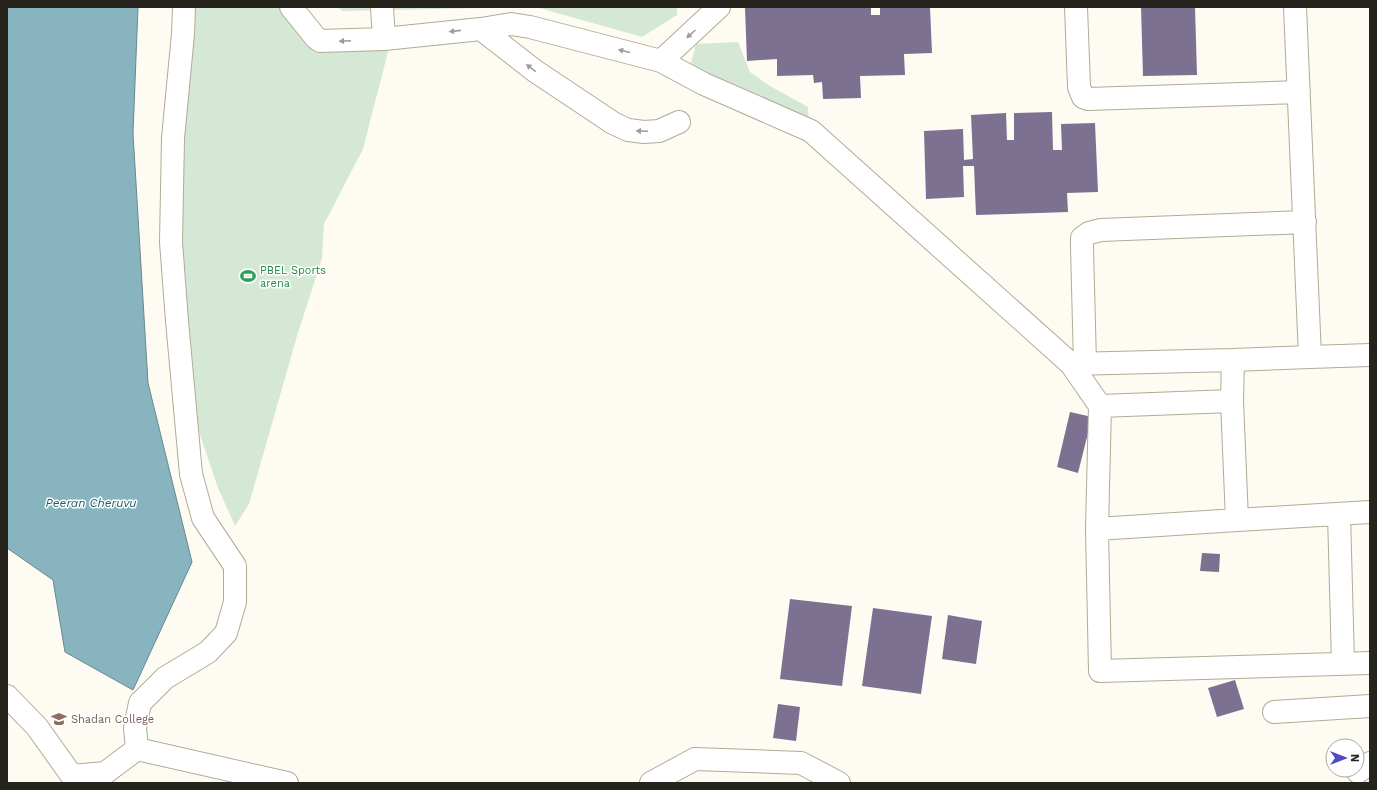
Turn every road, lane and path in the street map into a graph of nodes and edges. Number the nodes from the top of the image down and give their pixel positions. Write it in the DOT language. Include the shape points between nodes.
graph roads {
  1 [pos="184,7"];
  2 [pos="291,7"];
  3 [pos="382,7"];
  4 [pos="719,7"];
  5 [pos="1076,7"];
  6 [pos="1295,7"];
  7 [pos="481,29"];
  8 [pos="384,39"];
  9 [pos="661,61"];
  10 [pos="1299,92"];
  11 [pos="680,122"];
  12 [pos="1305,222"];
  13 [pos="1370,355"];
  14 [pos="1310,357"];
  15 [pos="1233,360"];
  16 [pos="1078,364"];
  17 [pos="1232,401"];
  18 [pos="1100,406"];
  19 [pos="1370,512"];
  20 [pos="1339,514"];
  21 [pos="1237,520"];
  22 [pos="1097,529"];
  23 [pos="1370,662"];
  24 [pos="1343,663"];
  25 [pos="7,696"];
  26 [pos="1370,706"];
  27 [pos="1274,712"];
  28 [pos="137,749"];
  29 [pos="287,783"];
  30 [pos="651,783"];
  31 [pos="839,783"];
  1 -- 28 [label="street" via="173,138 171,242 178,328 191,474 203,518 235,566 235,602 226,633 208,652 165,678 140,703 135,728"];
  8 -- 2 [label="street, one-way" via="320,41"];
  3 -- 8 [label="street"];
  4 -- 9 [label="street, one-way"];
  5 -- 10 [label="street" via="1079,87 1083,97 1088,99"];
  6 -- 10 [label="street"];
  7 -- 8 [label="street, one-way"];
  9 -- 7 [label="street, one-way" via="530,27 511,24"];
  11 -- 7 [label="street, one-way" via="659,131 644,132 628,130 613,123 535,71"];
  9 -- 16 [label="street" via="704,84 811,131"];
  10 -- 12 [label="street"];
  12 -- 14 [label="street"];
  12 -- 16 [label="street" via="1101,230 1089,233 1082,238"];
  13 -- 14 [label="street"];
  14 -- 15 [label="street"];
  15 -- 16 [label="street"];
  15 -- 17 [label="street"];
  16 -- 18 [label="street"];
  17 -- 18 [label="street"];
  17 -- 21 [label="street"];
  18 -- 22 [label="street"];
  19 -- 20 [label="street"];
  20 -- 21 [label="street"];
  20 -- 24 [label="street"];
  21 -- 22 [label="street"];
  22 -- 24 [label="street" via="1100,671"];
  23 -- 24 [label="street"];
  25 -- 28 [label="street" via="37,727 72,776 104,773"];
  26 -- 27 [label="street"];
  28 -- 29 [label="street"];
  30 -- 31 [label="street" via="695,760 801,763"];
}
